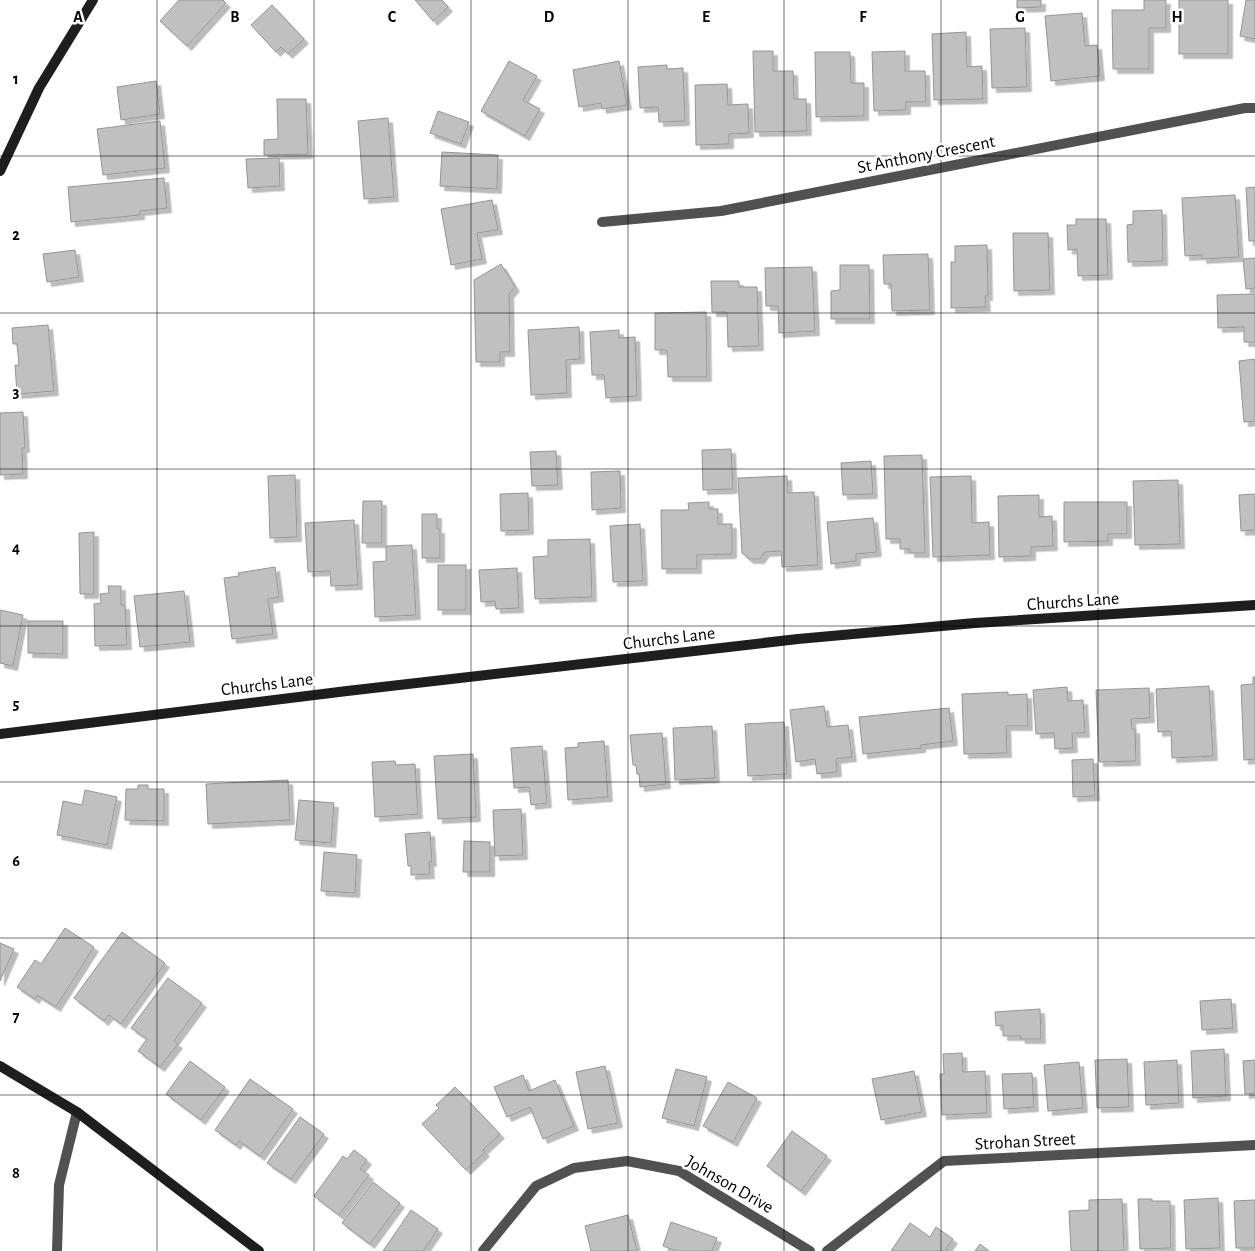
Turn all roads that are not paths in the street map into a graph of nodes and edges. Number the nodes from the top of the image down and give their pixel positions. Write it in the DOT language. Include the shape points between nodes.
graph roads {
  1 [pos="93,0"];
  2 [pos="1255,108"];
  3 [pos="0,171"];
  4 [pos="602,222"];
  5 [pos="1255,605"];
  6 [pos="0,734"];
  7 [pos="0,1066"];
  8 [pos="77,1112"];
  9 [pos="1255,1145"];
  10 [pos="57,1251"];
  11 [pos="259,1251"];
  12 [pos="483,1251"];
  13 [pos="810,1251"];
  14 [pos="827,1251"];
  1 -- 3 [label="street" via="39,88"];
  2 -- 4 [label="street, St Anthony Crescent" via="721,211"];
  5 -- 6 [label="street, Churchs Lane" via="975,623 798,640"];
  7 -- 8 [label="street"];
  8 -- 10 [label="street" via="59,1185"];
  8 -- 11 [label="street"];
  9 -- 14 [label="street, Strohan Street" via="944,1161"];
  12 -- 13 [label="street, Johnson Drive" via="536,1186 574,1168 627,1161 679,1171"];
}
